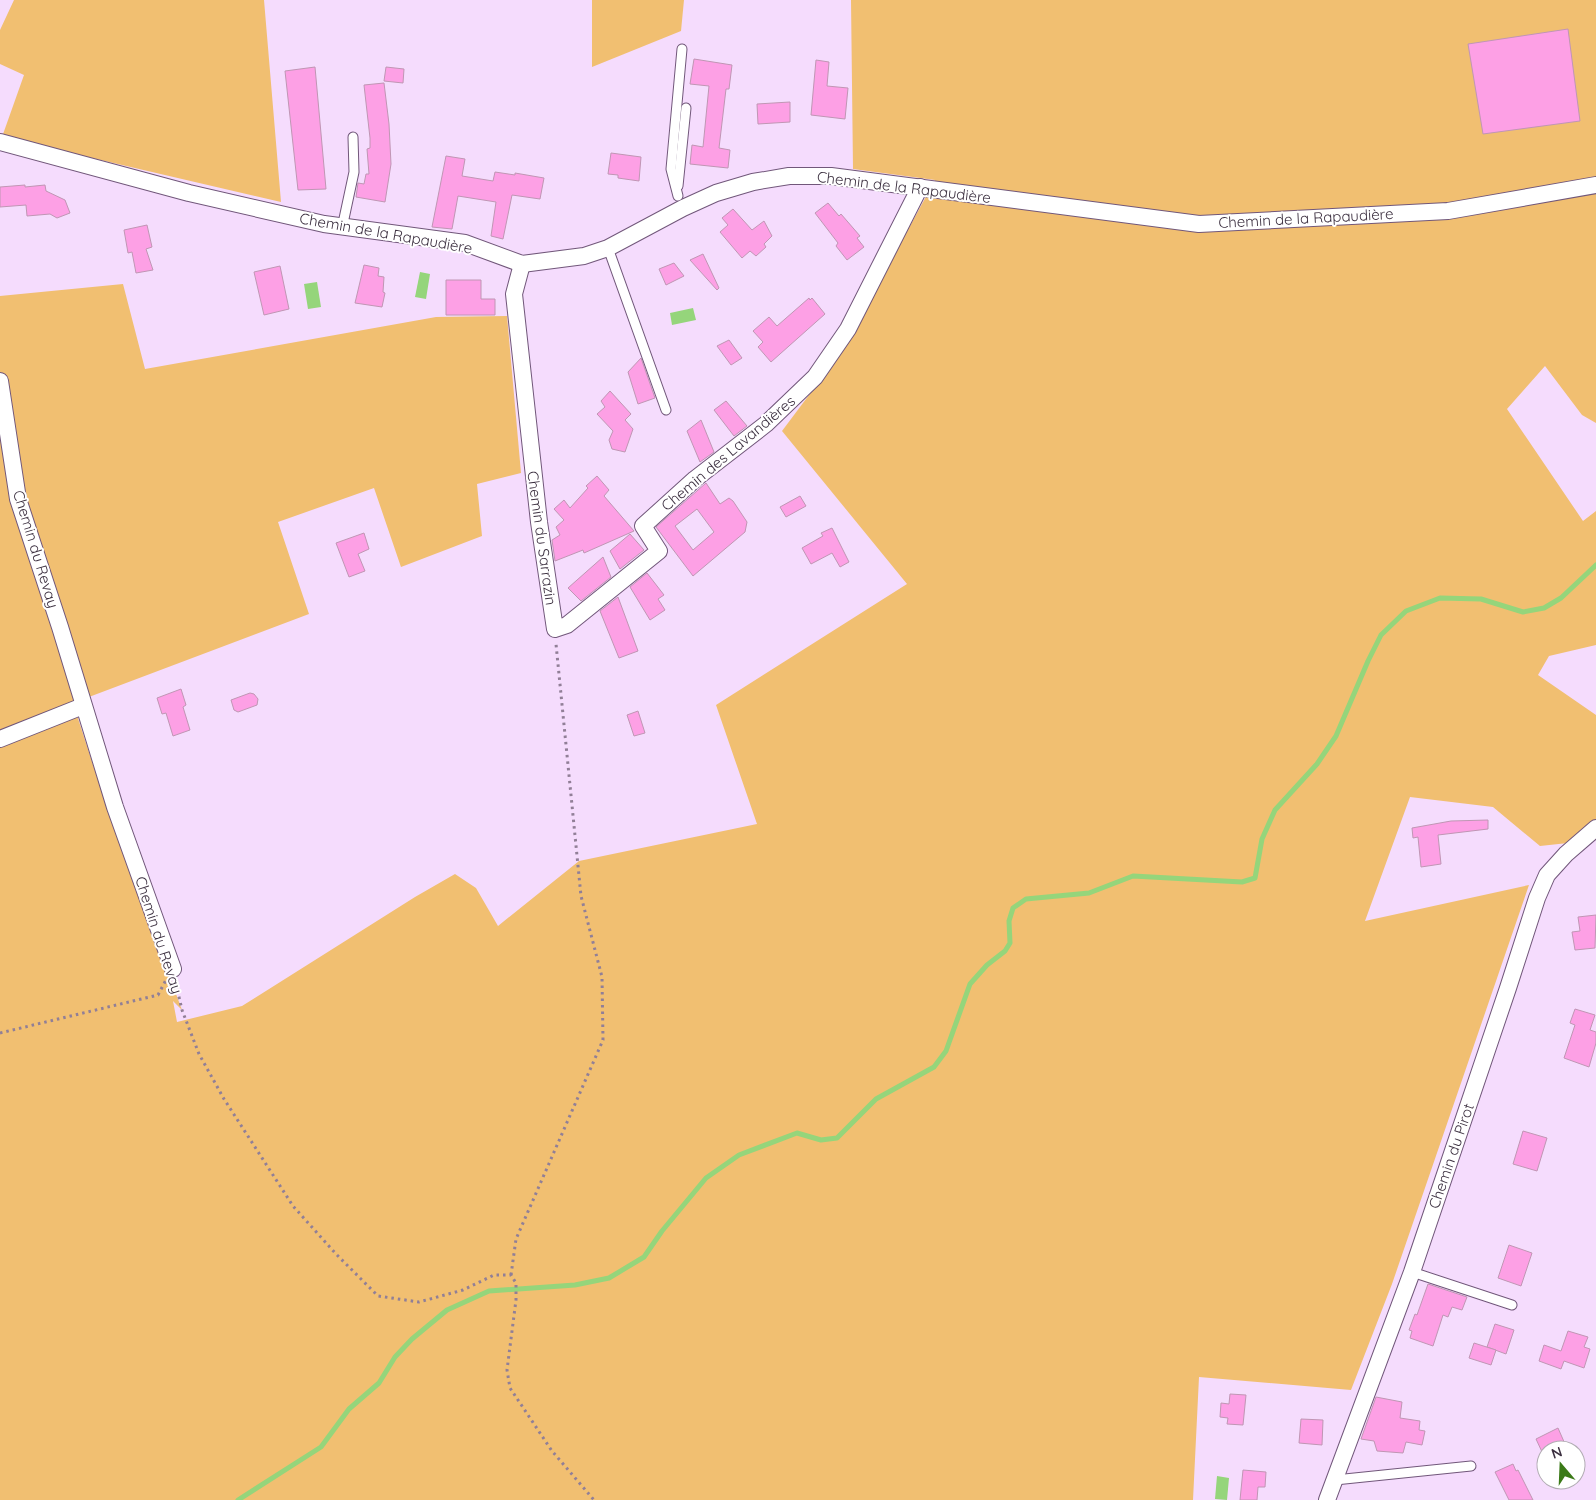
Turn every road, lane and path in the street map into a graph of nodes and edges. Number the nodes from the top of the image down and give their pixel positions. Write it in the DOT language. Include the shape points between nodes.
graph roads {
  1 [pos="682,49"];
  2 [pos="686,108"];
  3 [pos="353,136"];
  4 [pos="0,142"];
  5 [pos="1596,186"];
  6 [pos="920,188"];
  7 [pos="680,202"];
  8 [pos="342,228"];
  9 [pos="608,248"];
  10 [pos="522,264"];
  11 [pos="0,381"];
  12 [pos="666,410"];
  13 [pos="555,628"];
  14 [pos="83,706"];
  15 [pos="0,739"];
  16 [pos="1596,828"];
  17 [pos="172,969"];
  18 [pos="0,1033"];
  19 [pos="1412,1272"];
  20 [pos="511,1275"];
  21 [pos="1512,1305"];
  22 [pos="1471,1466"];
  23 [pos="1335,1480"];
  24 [pos="594,1500"];
  25 [pos="1327,1500"];
  1 -- 7 [label="lane" via="671,169"];
  2 -- 7 [label="lane"];
  3 -- 8 [label="lane" via="354,172"];
  4 -- 8 [label="street, Chemin de la Rapaudière" via="189,193"];
  5 -- 6 [label="street, Chemin de la Rapaudière" via="1448,211 1199,224"];
  6 -- 7 [label="street, Chemin de la Rapaudière" via="831,176 789,176 753,182"];
  6 -- 13 [label="street, Chemin des Lavandières" via="848,329 815,377 766,424 695,479 643,526 659,551 567,625"];
  7 -- 9 [label="street, Chemin de la Rapaudière"];
  8 -- 10 [label="street, Chemin de la Rapaudière" via="465,243"];
  9 -- 10 [label="street, Chemin de la Rapaudière" via="584,256"];
  9 -- 12 [label="lane"];
  10 -- 13 [label="street, Chemin du Sarrazin" via="514,294 538,522"];
  11 -- 14 [label="street, Chemin du Revay" via="18,499"];
  13 -- 20 [label="path" via="581,896 602,977 603,1040 516,1240"];
  14 -- 15 [label="street"];
  14 -- 17 [label="street, Chemin du Revay"];
  16 -- 19 [label="street, Chemin du Pirot" via="1547,875 1537,898"];
  17 -- 18 [label="path" via="158,995"];
  17 -- 20 [label="path, Chemin du Revay" via="182,1010 199,1054 224,1099 293,1206 378,1296 419,1302 463,1290 494,1275"];
  19 -- 21 [label="lane"];
  19 -- 23 [label="street, Chemin du Pirot"];
  20 -- 24 [label="path" via="516,1283 516,1300 507,1370 510,1388 552,1451"];
  22 -- 23 [label="lane"];
  23 -- 25 [label="street, Chemin du Pirot"];
}
